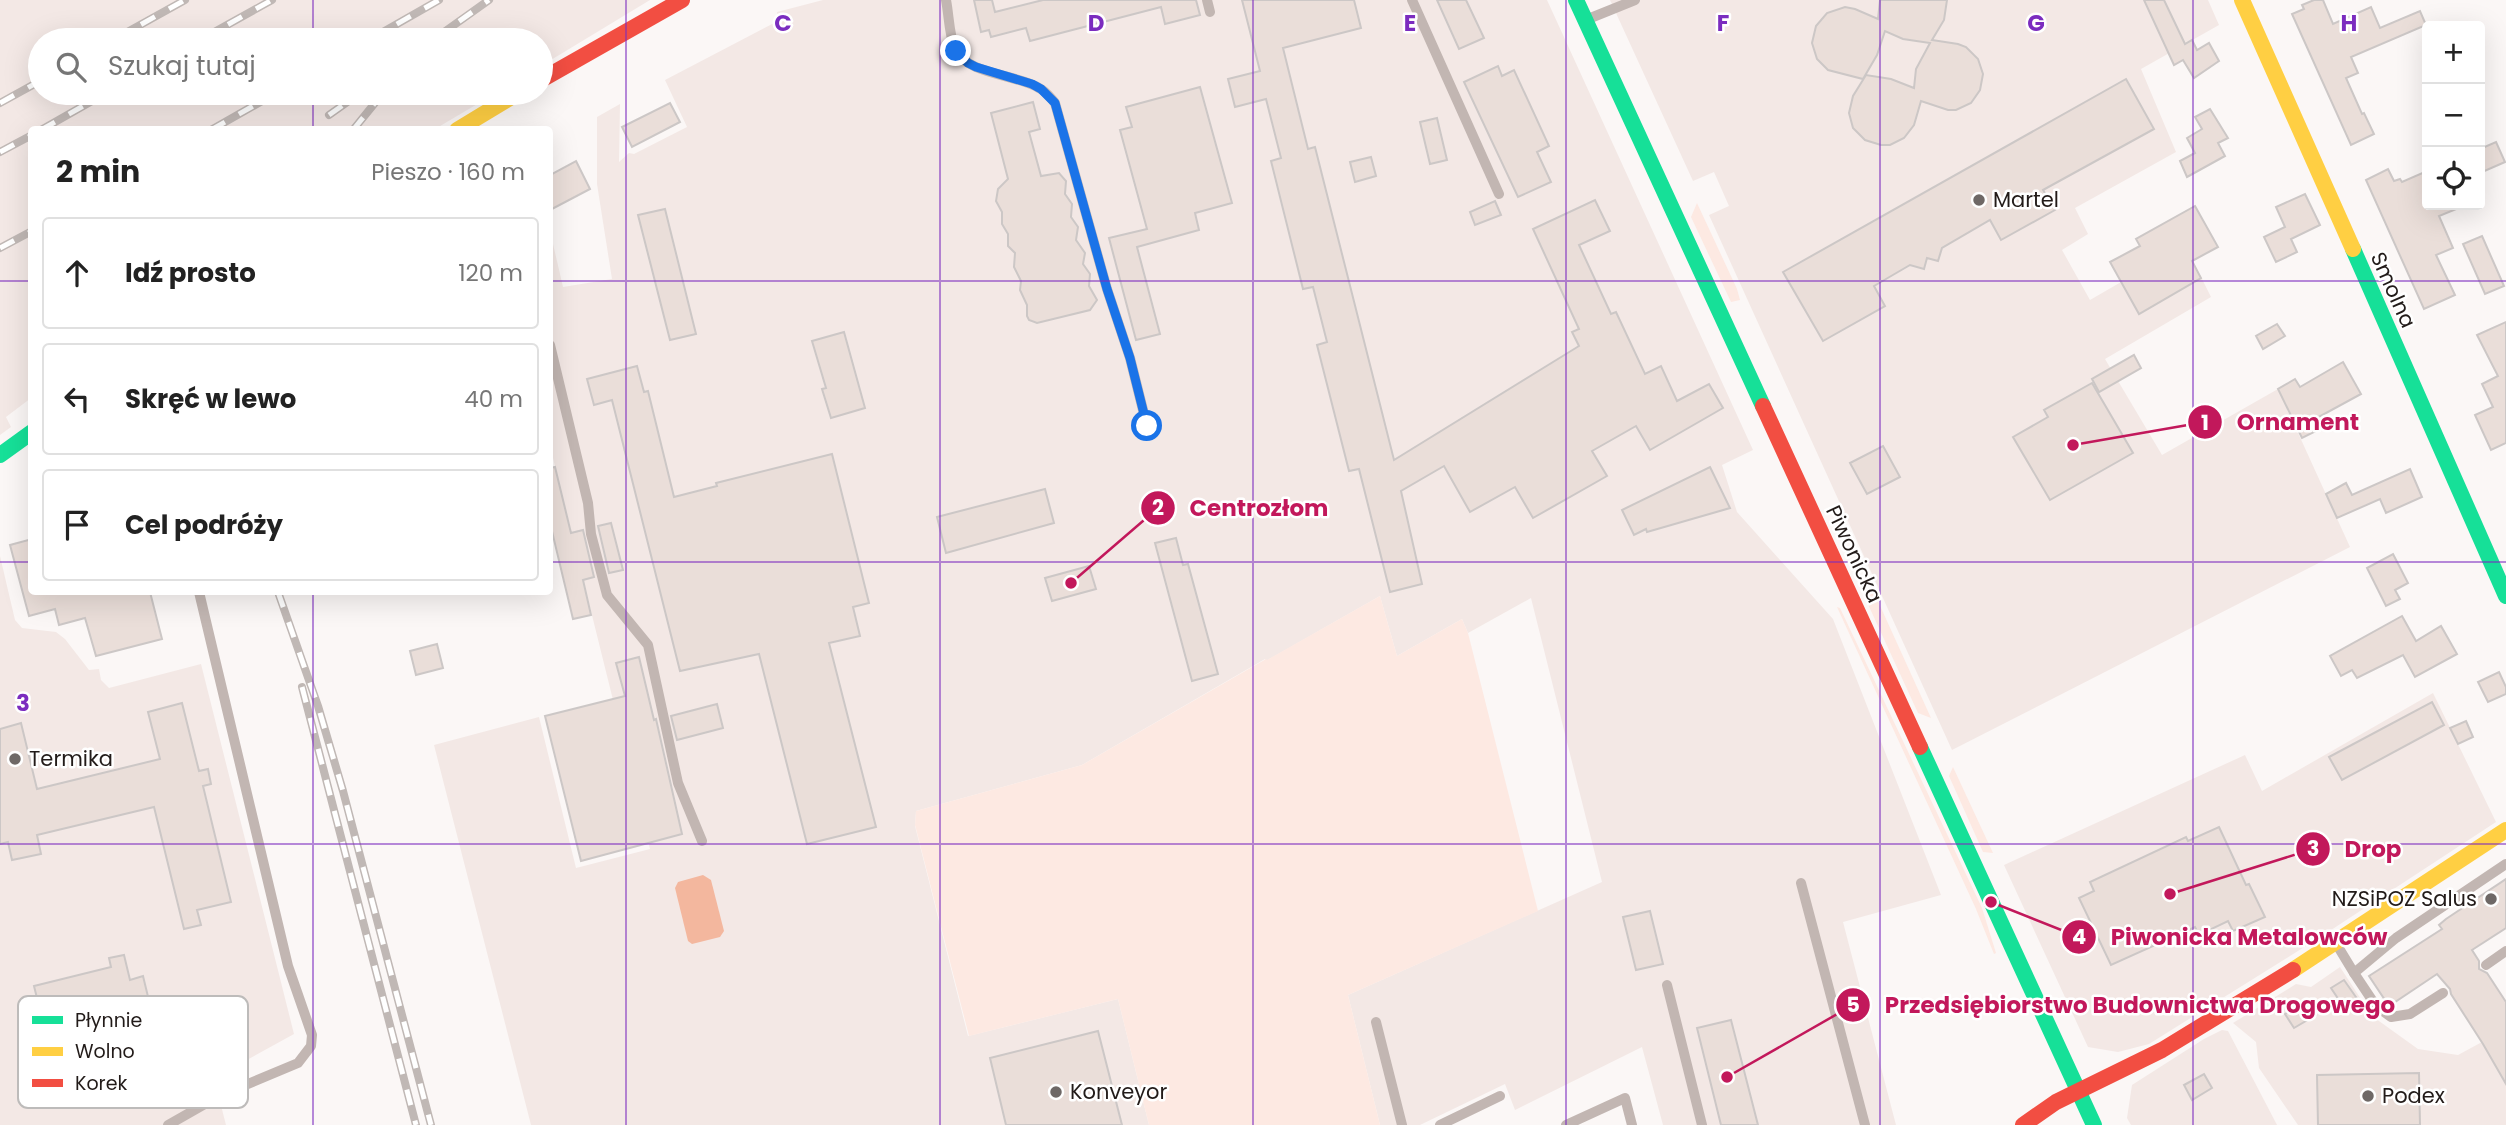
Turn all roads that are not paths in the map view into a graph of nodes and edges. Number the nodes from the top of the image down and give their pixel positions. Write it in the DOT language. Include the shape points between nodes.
graph roads {
  1 [pos="682,0"];
  2 [pos="946,0"];
  3 [pos="1207,0"];
  4 [pos="1412,0"];
  5 [pos="1576,0"];
  6 [pos="1635,0"];
  7 [pos="2242,0"];
  8 [pos="1210,12"];
  9 [pos="1585,20"];
  10 [pos="553,73"];
  11 [pos="502,105"];
  12 [pos="465,126"];
  13 [pos="1499,194"];
  14 [pos="553,357"];
  15 [pos="1147,426"];
  16 [pos="28,435"];
  17 [pos="0,455"];
  18 [pos="200,595"];
  19 [pos="2506,596"];
  20 [pos="2506,830"];
  21 [pos="702,841"];
  22 [pos="2506,864"];
  23 [pos="1801,883"];
  24 [pos="2335,942"];
  25 [pos="2506,951"];
  26 [pos="2486,965"];
  27 [pos="2354,973"];
  28 [pos="1667,985"];
  29 [pos="2443,993"];
  30 [pos="1376,1022"];
  31 [pos="248,1084"];
  32 [pos="2077,1090"];
  33 [pos="1500,1096"];
  34 [pos="202,1108"];
  35 [pos="183,1121"];
  36 [pos="168,1125"];
  37 [pos="1402,1125"];
  38 [pos="1440,1125"];
  39 [pos="1566,1125"];
  40 [pos="1632,1125"];
  41 [pos="1702,1125"];
  42 [pos="1865,1125"];
  43 [pos="2023,1125"];
  44 [pos="2094,1125"];
  1 -- 10 [label="street"];
  2 -- 15 [label="lane" via="953,43 961,58 1032,84 1055,103"];
  3 -- 8 [label="lane"];
  4 -- 13 [label="lane"];
  5 -- 9 [label="street, Piwonicka"];
  6 -- 9 [label="lane"];
  7 -- 19 [label="street, Smolna"];
  9 -- 32 [label="street, Piwonicka"];
  11 -- 12 [label="street"];
  14 -- 21 [label="lane" via="607,595 648,646 678,783"];
  16 -- 17 [label="street"];
  18 -- 31 [label="lane" via="288,966 312,1035 311,1046 298,1063"];
  20 -- 24 [label="street"];
  22 -- 27 [label="lane" via="2396,938"];
  23 -- 42 [label="lane"];
  24 -- 27 [label="lane"];
  24 -- 32 [label="street" via="2140,1063"];
  25 -- 26 [label="lane"];
  27 -- 29 [label="lane" via="2376,1006 2391,1017 2410,1014"];
  28 -- 41 [label="lane"];
  30 -- 37 [label="lane"];
  32 -- 43 [label="street"];
  32 -- 44 [label="street, Piwonicka"];
  33 -- 38 [label="lane"];
  34 -- 35 [label="lane"];
  35 -- 36 [label="lane"];
  39 -- 40 [label="lane" via="1625,1098"];
}
